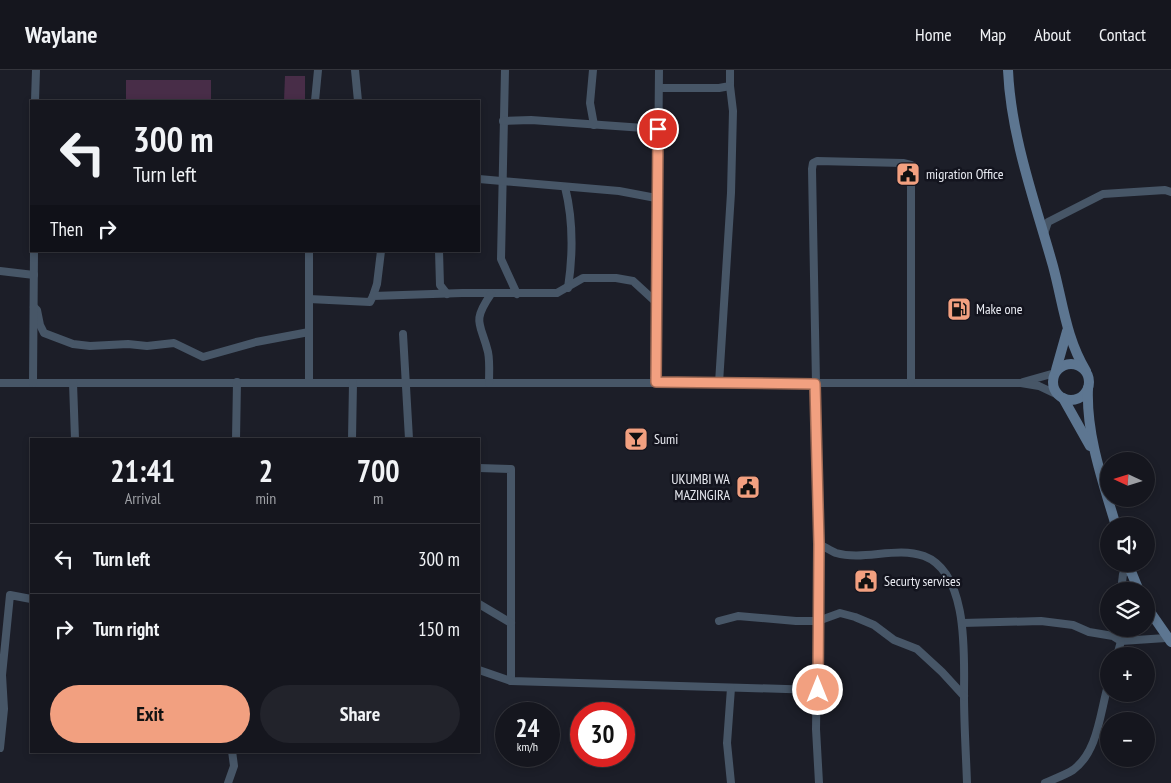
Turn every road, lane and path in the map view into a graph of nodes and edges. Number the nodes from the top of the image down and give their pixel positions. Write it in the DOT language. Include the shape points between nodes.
graph roads {
  1 [pos="36,70"];
  2 [pos="318,70"];
  3 [pos="354,70"];
  4 [pos="505,70"];
  5 [pos="592,70"];
  6 [pos="659,70"];
  7 [pos="730,70"];
  8 [pos="1008,70"];
  9 [pos="730,86"];
  10 [pos="660,88"];
  11 [pos="35,100"];
  12 [pos="315,100"];
  13 [pos="358,100"];
  14 [pos="503,121"];
  15 [pos="594,124"];
  16 [pos="658,129"];
  17 [pos="480,179"];
  18 [pos="502,182"];
  19 [pos="566,187"];
  20 [pos="1171,192"];
  21 [pos="656,198"];
  22 [pos="1043,237"];
  23 [pos="34,252"];
  24 [pos="309,252"];
  25 [pos="381,252"];
  26 [pos="439,252"];
  27 [pos="0,271"];
  28 [pos="570,274"];
  29 [pos="34,275"];
  30 [pos="580,280"];
  31 [pos="568,288"];
  32 [pos="446,294"];
  33 [pos="491,294"];
  34 [pos="517,294"];
  35 [pos="374,296"];
  36 [pos="309,299"];
  37 [pos="657,303"];
  38 [pos="34,307"];
  39 [pos="1067,331"];
  40 [pos="309,332"];
  41 [pos="403,334"];
  42 [pos="1086,371"];
  43 [pos="1055,372"];
  44 [pos="237,382"];
  45 [pos="308,382"];
  46 [pos="656,382"];
  47 [pos="911,382"];
  48 [pos="0,383"];
  49 [pos="33,383"];
  50 [pos="73,383"];
  51 [pos="353,383"];
  52 [pos="719,383"];
  53 [pos="1021,383"];
  54 [pos="407,384"];
  55 [pos="489,384"];
  56 [pos="815,384"];
  57 [pos="1088,388"];
  58 [pos="1061,397"];
  59 [pos="75,438"];
  60 [pos="236,438"];
  61 [pos="352,438"];
  62 [pos="409,438"];
  63 [pos="1098,465"];
  64 [pos="480,468"];
  65 [pos="1113,517"];
  66 [pos="819,544"];
  67 [pos="30,599"];
  68 [pos="480,605"];
  69 [pos="1155,619"];
  70 [pos="719,621"];
  71 [pos="818,621"];
  72 [pos="511,623"];
  73 [pos="962,623"];
  74 [pos="1100,632"];
  75 [pos="1117,637"];
  76 [pos="1169,640"];
  77 [pos="1121,642"];
  78 [pos="1120,647"];
  79 [pos="480,670"];
  80 [pos="510,681"];
  81 [pos="731,688"];
  82 [pos="818,690"];
  83 [pos="964,696"];
  84 [pos="1104,702"];
  85 [pos="2,721"];
  86 [pos="0,748"];
  87 [pos="232,753"];
  88 [pos="228,783"];
  89 [pos="730,783"];
  90 [pos="819,783"];
  91 [pos="967,783"];
  92 [pos="1045,783"];
  1 -- 11 [label="street"];
  2 -- 12 [label="street"];
  3 -- 13 [label="street"];
  4 -- 14 [label="street"];
  5 -- 15 [label="street" via="590,103"];
  6 -- 10 [label="street"];
  7 -- 9 [label="street"];
  8 -- 22 [label="main road" via="1020,144"];
  9 -- 10 [label="street"];
  9 -- 52 [label="street" via="731,193"];
  10 -- 16 [label="street"];
  14 -- 15 [label="street"];
  14 -- 18 [label="street"];
  15 -- 16 [label="street"];
  16 -- 21 [label="street"];
  17 -- 18 [label="street"];
  18 -- 19 [label="street"];
  18 -- 34 [label="street" via="501,259"];
  19 -- 21 [label="street"];
  19 -- 28 [label="street" via="571,223"];
  20 -- 22 [label="street" via="1103,194 1048,222"];
  21 -- 37 [label="street"];
  22 -- 39 [label="main road"];
  23 -- 29 [label="street"];
  24 -- 36 [label="street"];
  25 -- 35 [label="street"];
  26 -- 32 [label="street" via="440,285"];
  27 -- 29 [label="street"];
  28 -- 30 [label="street"];
  28 -- 31 [label="street"];
  29 -- 38 [label="street"];
  30 -- 31 [label="street"];
  30 -- 37 [label="street" via="616,278 633,281"];
  31 -- 34 [label="street" via="557,293"];
  32 -- 33 [label="street"];
  32 -- 35 [label="street"];
  33 -- 34 [label="street"];
  33 -- 55 [label="street" via="479,313 479,329 488,352"];
  35 -- 36 [label="street" via="370,302"];
  36 -- 40 [label="street"];
  37 -- 46 [label="street"];
  38 -- 40 [label="street" via="38,310 44,333 73,344 174,343 203,357"];
  38 -- 49 [label="street"];
  39 -- 42 [label="main road" via="1075,354"];
  39 -- 43 [label="main road"];
  40 -- 45 [label="street"];
  41 -- 54 [label="street"];
  42 -- 43 [label="main road" via="1069,363"];
  42 -- 57 [label="main road"];
  43 -- 53 [label="street"];
  43 -- 58 [label="main road" via="1053,383"];
  44 -- 45 [label="street"];
  44 -- 50 [label="street"];
  44 -- 60 [label="street"];
  45 -- 51 [label="street"];
  46 -- 52 [label="street"];
  46 -- 55 [label="street"];
  47 -- 53 [label="street"];
  47 -- 56 [label="street"];
  47 -- 56 [label="street" via="910,166 903,163 817,161 812,169"];
  48 -- 49 [label="street"];
  49 -- 50 [label="street"];
  50 -- 59 [label="street"];
  51 -- 54 [label="street"];
  51 -- 61 [label="street"];
  52 -- 56 [label="street"];
  53 -- 58 [label="street" via="1039,386"];
  54 -- 55 [label="street"];
  54 -- 62 [label="street"];
  56 -- 66 [label="street"];
  57 -- 58 [label="main road" via="1079,398"];
  57 -- 63 [label="main road" via="1087,405"];
  58 -- 63 [label="main road" via="1082,429"];
  63 -- 65 [label="main road"];
  64 -- 72 [label="street" via="511,469"];
  66 -- 71 [label="street"];
  66 -- 73 [label="street" via="836,553 853,555 910,553 924,556 940,565 947,575"];
  67 -- 85 [label="street" via="10,595 2,675"];
  68 -- 72 [label="street"];
  69 -- 76 [label="main road"];
  70 -- 71 [label="street" via="738,616"];
  71 -- 82 [label="street"];
  71 -- 83 [label="street" via="840,614 874,625 894,640 917,649"];
  72 -- 80 [label="street"];
  73 -- 74 [label="street" via="1062,622 1089,632"];
  73 -- 83 [label="street"];
  75 -- 77 [label="street"];
  76 -- 77 [label="street"];
  77 -- 78 [label="street"];
  79 -- 80 [label="street"];
  80 -- 81 [label="street"];
  81 -- 82 [label="street"];
  81 -- 89 [label="street"];
  82 -- 90 [label="street"];
  83 -- 91 [label="street"];
  84 -- 92 [label="street" via="1088,754 1073,770"];
  85 -- 86 [label="street"];
  87 -- 88 [label="street" via="234,766"];
}
